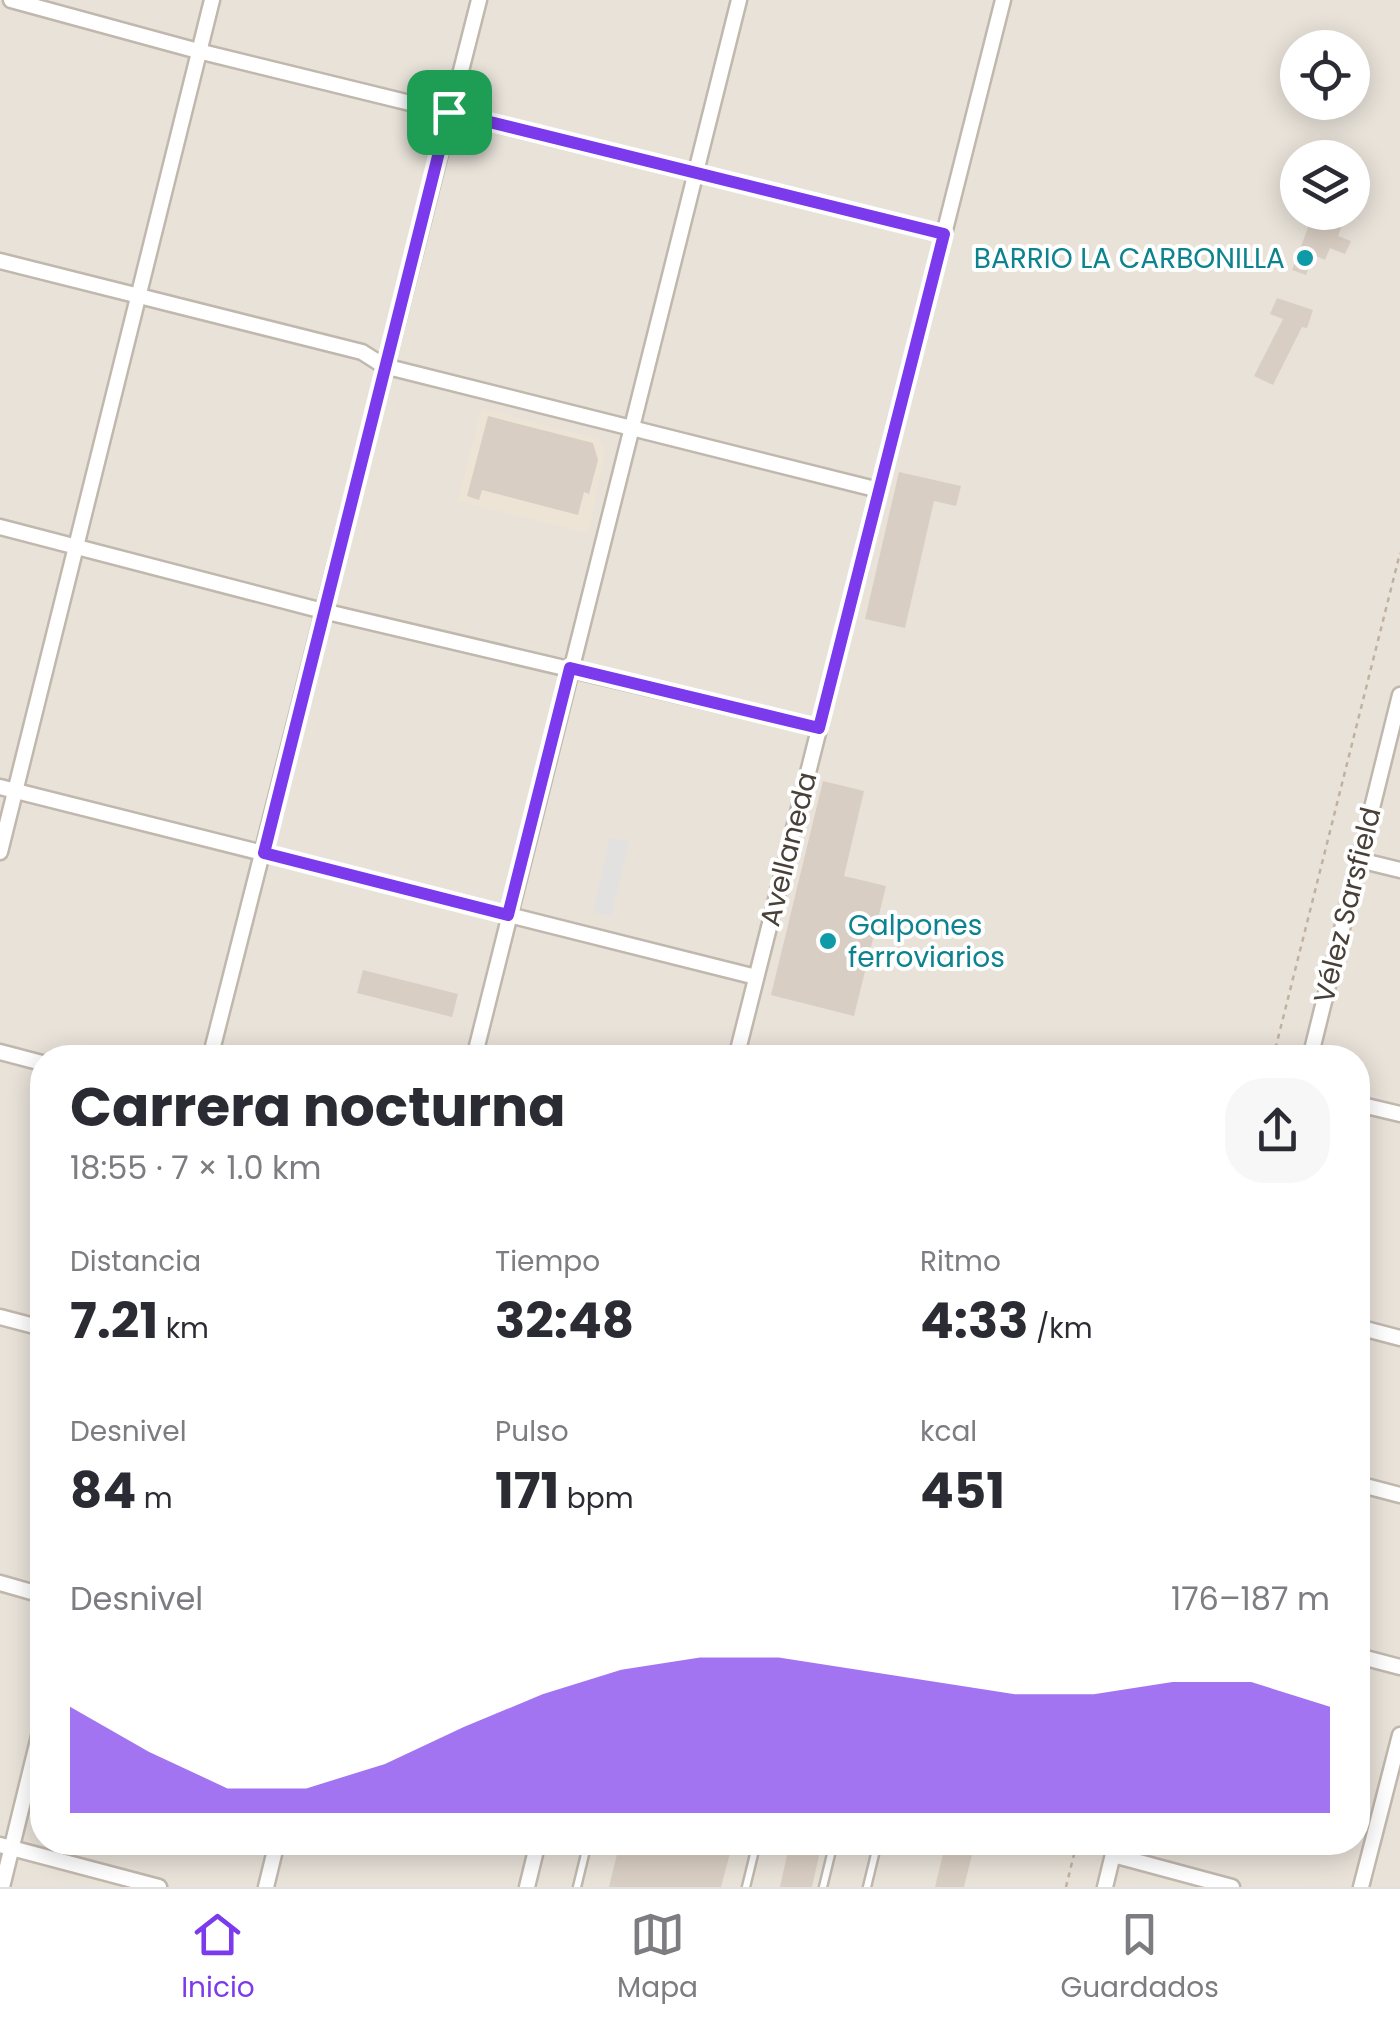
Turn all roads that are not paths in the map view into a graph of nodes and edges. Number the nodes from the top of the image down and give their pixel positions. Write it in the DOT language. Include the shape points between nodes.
graph roads {
  1 [pos="11,0"];
  2 [pos="212,0"];
  3 [pos="479,0"];
  4 [pos="739,0"];
  5 [pos="1003,0"];
  6 [pos="198,51"];
  7 [pos="449,112"];
  8 [pos="698,172"];
  9 [pos="944,234"];
  10 [pos="0,261"];
  11 [pos="138,297"];
  12 [pos="384,366"];
  13 [pos="632,430"];
  14 [pos="879,490"];
  15 [pos="0,527"];
  16 [pos="74,544"];
  17 [pos="323,611"];
  18 [pos="570,668"];
  19 [pos="1400,695"];
  20 [pos="819,728"];
  21 [pos="0,787"];
  22 [pos="16,790"];
  23 [pos="0,852"];
  24 [pos="264,853"];
  25 [pos="1358,860"];
  26 [pos="1400,870"];
  27 [pos="508,915"];
  28 [pos="756,977"];
  29 [pos="213,1045"];
  30 [pos="477,1045"];
  31 [pos="739,1045"];
  32 [pos="1313,1045"];
  33 [pos="0,1052"];
  34 [pos="30,1060"];
  35 [pos="1370,1107"];
  36 [pos="1400,1114"];
  37 [pos="0,1318"];
  38 [pos="30,1325"];
  39 [pos="1370,1331"];
  40 [pos="1400,1338"];
  41 [pos="1370,1487"];
  42 [pos="1400,1495"];
  43 [pos="0,1583"];
  44 [pos="30,1591"];
  45 [pos="1370,1659"];
  46 [pos="1400,1667"];
  47 [pos="1400,1736"];
  48 [pos="30,1765"];
  49 [pos="6,1846"];
  50 [pos="1370,1852"];
  51 [pos="40,1855"];
  52 [pos="274,1855"];
  53 [pos="535,1855"];
  54 [pos="585,1855"];
  55 [pos="754,1855"];
  56 [pos="831,1855"];
  57 [pos="875,1855"];
  58 [pos="1113,1855"];
  59 [pos="1133,1855"];
  60 [pos="1369,1855"];
  61 [pos="2,1887"];
  62 [pos="159,1887"];
  63 [pos="266,1887"];
  64 [pos="527,1887"];
  65 [pos="577,1887"];
  66 [pos="746,1887"];
  67 [pos="823,1887"];
  68 [pos="866,1887"];
  69 [pos="1105,1887"];
  70 [pos="1232,1887"];
  71 [pos="1361,1887"];
  1 -- 6 [label="street"];
  2 -- 6 [label="street"];
  3 -- 7 [label="street"];
  4 -- 8 [label="street"];
  5 -- 9 [label="street, Avellaneda"];
  6 -- 7 [label="street"];
  6 -- 11 [label="street"];
  7 -- 8 [label="street"];
  7 -- 12 [label="street"];
  8 -- 9 [label="street"];
  8 -- 13 [label="street"];
  9 -- 14 [label="street, Avellaneda"];
  10 -- 11 [label="street"];
  11 -- 12 [label="street" via="362,352"];
  11 -- 16 [label="street"];
  12 -- 13 [label="street"];
  12 -- 17 [label="street"];
  13 -- 14 [label="street"];
  13 -- 18 [label="street"];
  14 -- 20 [label="street, Avellaneda"];
  15 -- 16 [label="street"];
  16 -- 17 [label="street"];
  16 -- 22 [label="street"];
  17 -- 18 [label="street"];
  17 -- 24 [label="street"];
  18 -- 20 [label="street"];
  18 -- 27 [label="street"];
  19 -- 25 [label="street, Vélez Sarsfield"];
  20 -- 28 [label="street, Avellaneda"];
  21 -- 22 [label="street"];
  22 -- 23 [label="street"];
  22 -- 24 [label="street"];
  24 -- 27 [label="street"];
  24 -- 29 [label="street"];
  25 -- 26 [label="street"];
  25 -- 32 [label="street, Vélez Sarsfield"];
  27 -- 28 [label="street"];
  27 -- 30 [label="street"];
  28 -- 31 [label="street, Avellaneda"];
  33 -- 34 [label="street"];
  35 -- 36 [label="street"];
  37 -- 38 [label="street"];
  39 -- 40 [label="street"];
  41 -- 42 [label="street"];
  43 -- 44 [label="street"];
  45 -- 46 [label="street"];
  47 -- 50 [label="street"];
  48 -- 49 [label="street"];
  49 -- 61 [label="street"];
  51 -- 62 [label="street"];
  52 -- 63 [label="street"];
  53 -- 64 [label="street"];
  54 -- 65 [label="lane"];
  55 -- 66 [label="lane"];
  56 -- 67 [label="lane"];
  57 -- 68 [label="lane"];
  58 -- 69 [label="street"];
  59 -- 70 [label="street"];
  60 -- 71 [label="street"];
}
